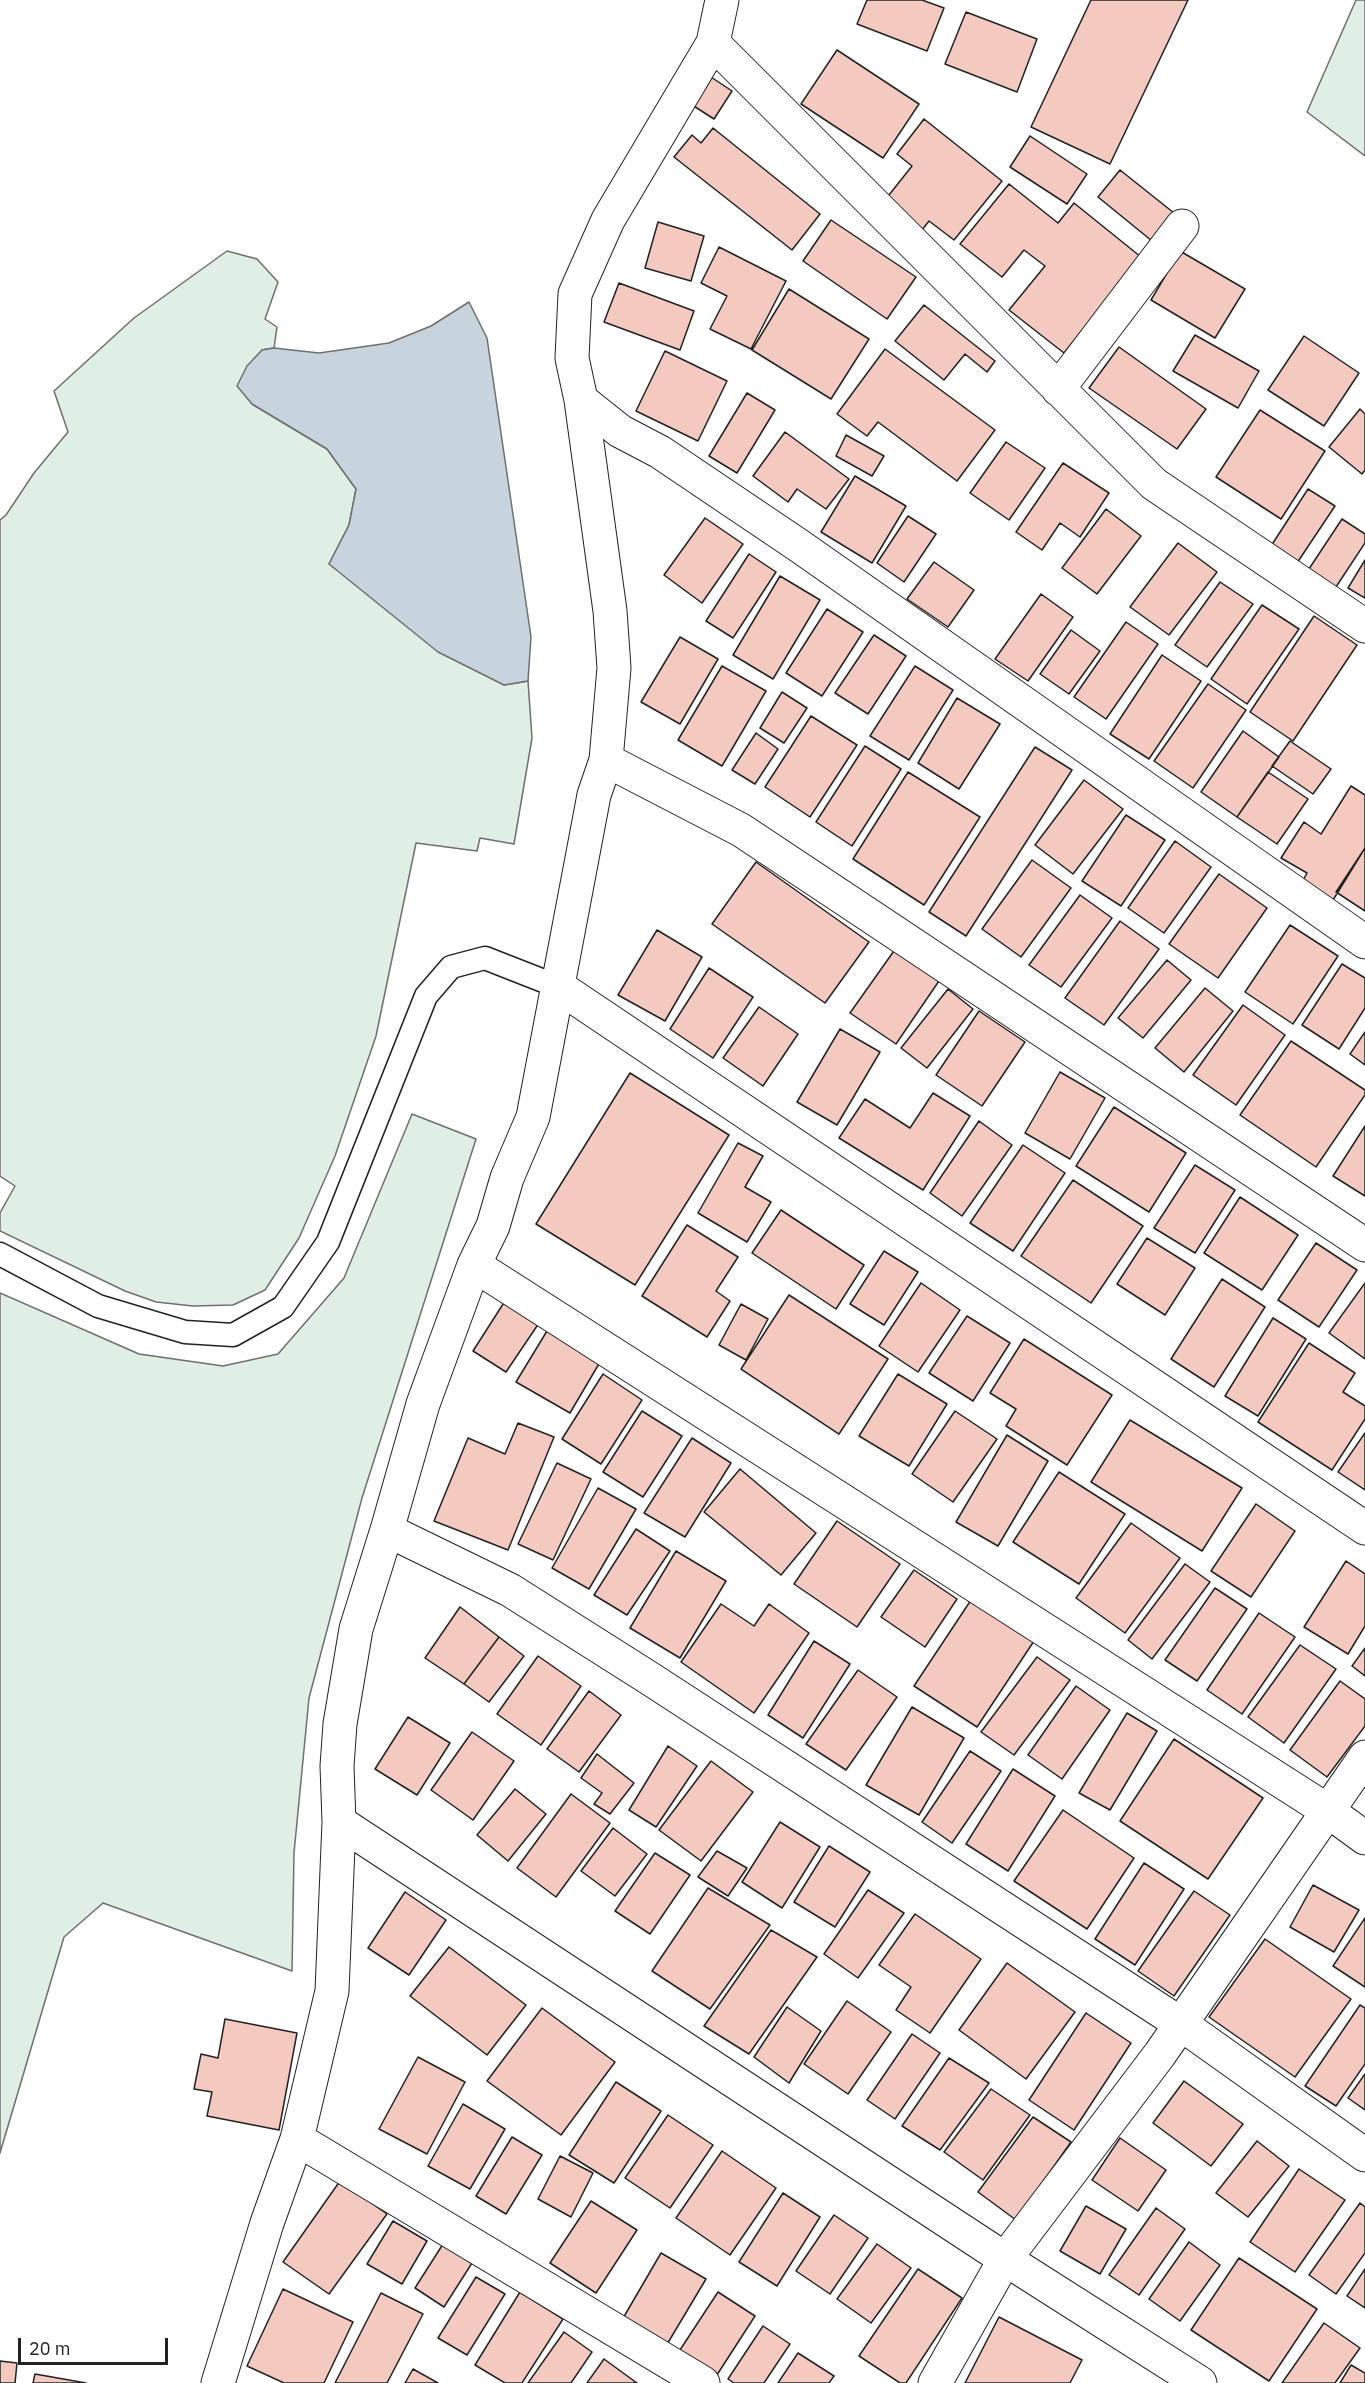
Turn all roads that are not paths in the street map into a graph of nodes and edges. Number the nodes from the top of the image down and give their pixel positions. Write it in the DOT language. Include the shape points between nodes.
graph roads {
  1 [pos="722,0"];
  2 [pos="713,44"];
  3 [pos="1182,226"];
  4 [pos="1058,389"];
  5 [pos="581,400"];
  6 [pos="1365,626"];
  7 [pos="606,760"];
  8 [pos="1365,942"];
  9 [pos="559,987"];
  10 [pos="1365,1245"];
  11 [pos="0,1254"];
  12 [pos="474,1265"];
  13 [pos="1365,1528"];
  14 [pos="387,1530"];
  15 [pos="1365,1758"];
  16 [pos="1328,1811"];
  17 [pos="339,1822"];
  18 [pos="1365,1838"];
  19 [pos="1181,2024"];
  20 [pos="297,2139"];
  21 [pos="1365,2155"];
  22 [pos="1005,2259"];
  23 [pos="218,2383"];
  24 [pos="703,2383"];
  25 [pos="935,2383"];
  26 [pos="1200,2383"];
  1 -- 2 [label="street"];
  2 -- 4 [label="street"];
  2 -- 5 [label="street" via="608,220 575,294 572,358"];
  3 -- 4 [label="street"];
  4 -- 6 [label="street" via="1154,484"];
  5 -- 7 [label="street" via="610,611 613,656"];
  5 -- 8 [label="street" via="620,431 660,453 798,545"];
  7 -- 9 [label="street" via="594,795"];
  7 -- 10 [label="street" via="741,830"];
  9 -- 11 [label="lane" via="485,958 451,967 426,996 328,1242 284,1307 233,1335 185,1332 98,1306"];
  9 -- 12 [label="street" via="533,1117 507,1178 493,1226"];
  9 -- 13 [label="street"];
  12 -- 14 [label="street" via="423,1404"];
  12 -- 16 [label="street"];
  14 -- 17 [label="street" via="356,1629 340,1724"];
  14 -- 19 [label="street" via="510,1590"];
  15 -- 16 [label="street"];
  16 -- 18 [label="street"];
  16 -- 19 [label="street"];
  17 -- 20 [label="street" via="332,1991"];
  17 -- 22 [label="street"];
  19 -- 21 [label="street"];
  19 -- 22 [label="street"];
  20 -- 23 [label="street"];
  20 -- 24 [label="street"];
  22 -- 25 [label="street"];
  22 -- 26 [label="street"];
}
